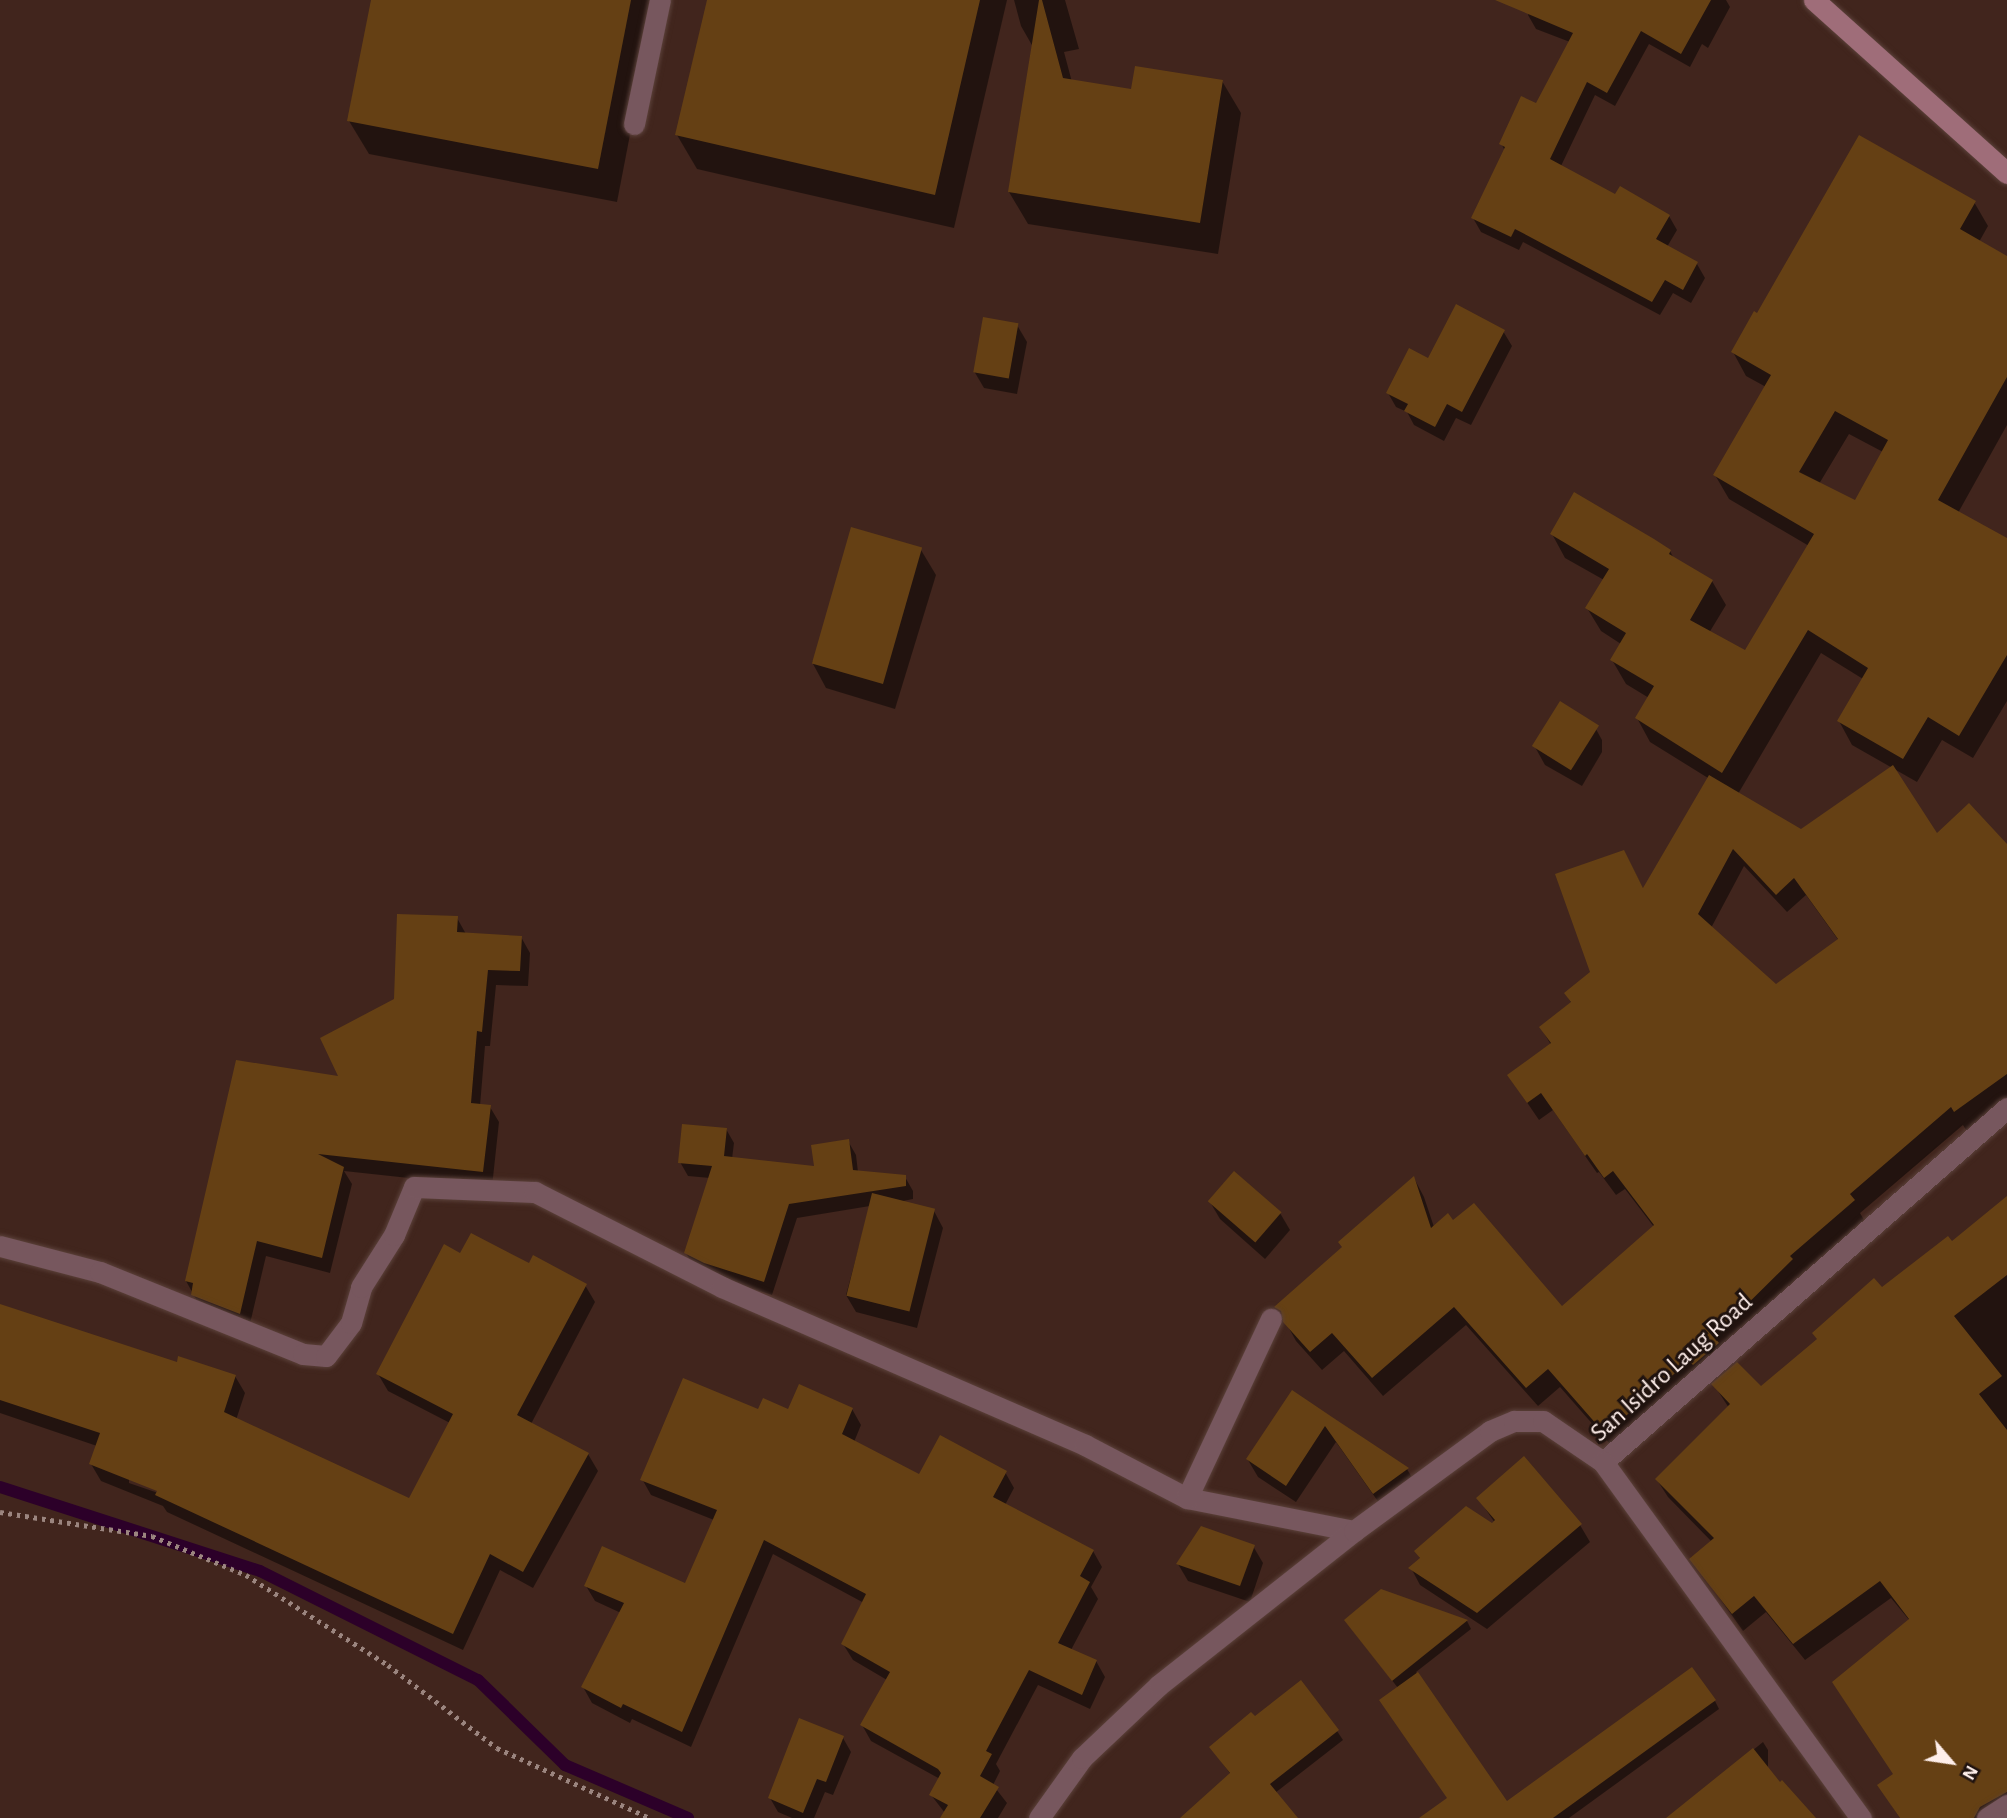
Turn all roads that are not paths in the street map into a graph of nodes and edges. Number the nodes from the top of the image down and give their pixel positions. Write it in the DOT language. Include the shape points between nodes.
graph roads {
  1 [pos="660,0"];
  2 [pos="1814,0"];
  3 [pos="634,124"];
  4 [pos="2007,173"];
  5 [pos="2007,1108"];
  6 [pos="0,1245"];
  7 [pos="1271,1319"];
  8 [pos="1604,1462"];
  9 [pos="1187,1498"];
  10 [pos="1354,1531"];
  11 [pos="2007,1805"];
  12 [pos="1039,1818"];
  13 [pos="1861,1818"];
  14 [pos="1987,1818"];
  1 -- 3 [label="street"];
  2 -- 4 [label="main road"];
  5 -- 8 [label="street, San Isidro Laug Road"];
  6 -- 9 [label="street" via="100,1272 303,1354 326,1356 351,1323 360,1287 394,1235 414,1187 535,1192 722,1287 1085,1445"];
  7 -- 9 [label="street"];
  8 -- 10 [label="street" via="1543,1421 1514,1421 1490,1431"];
  8 -- 13 [label="street, San Isidro Laug Road"];
  9 -- 10 [label="street"];
  10 -- 12 [label="street" via="1159,1685 1082,1758"];
  11 -- 14 [label="street"];
}
